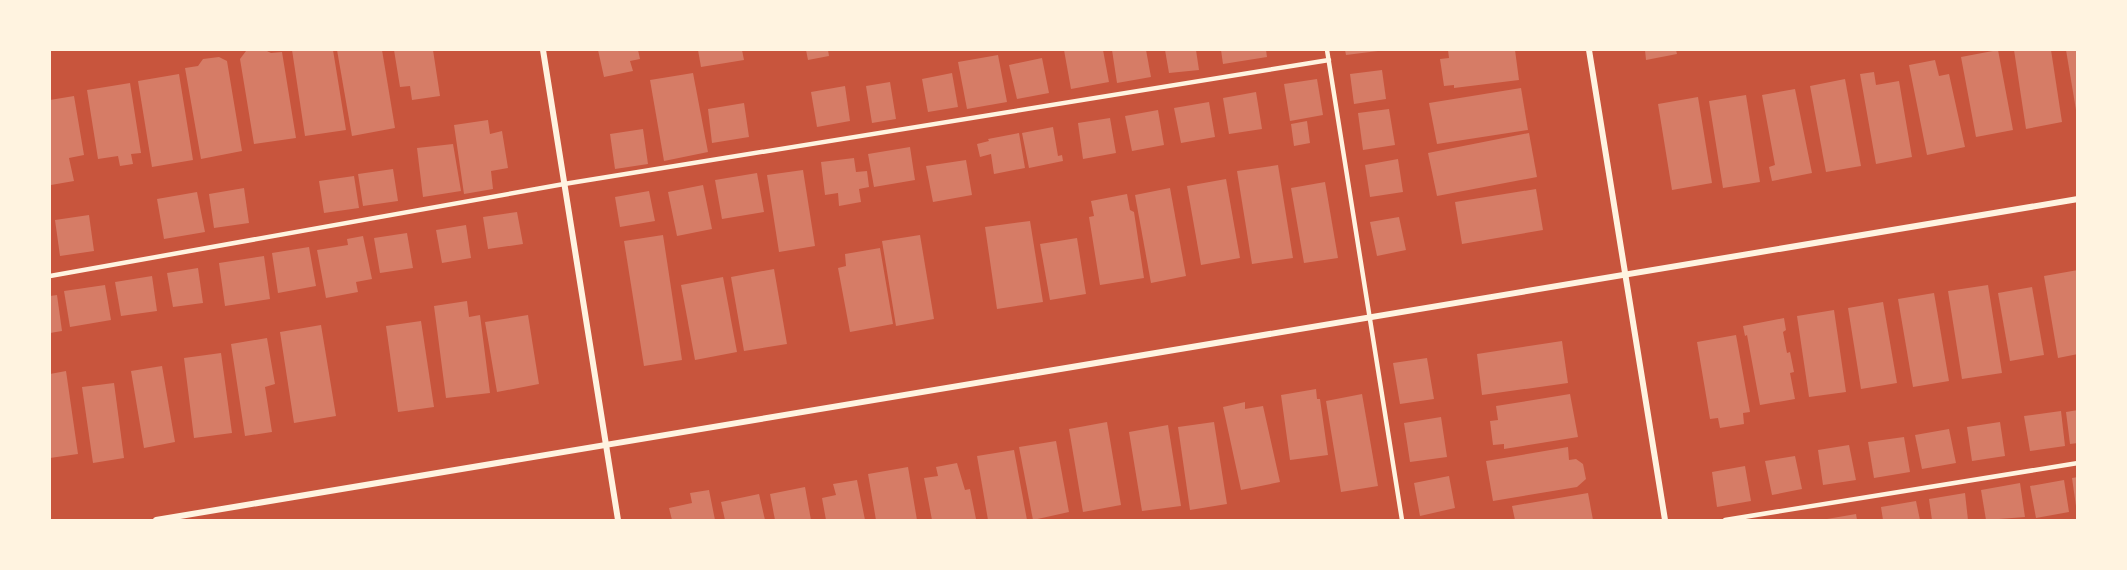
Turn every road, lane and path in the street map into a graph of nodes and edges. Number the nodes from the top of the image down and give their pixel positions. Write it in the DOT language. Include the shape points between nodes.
graph roads {
  1 [pos="543,50"];
  2 [pos="1327,50"];
  3 [pos="1589,50"];
  4 [pos="1329,60"];
  5 [pos="564,184"];
  6 [pos="2078,199"];
  7 [pos="1625,274"];
  8 [pos="50,276"];
  9 [pos="1370,317"];
  10 [pos="606,445"];
  11 [pos="2078,463"];
  12 [pos="156,520"];
  13 [pos="618,520"];
  14 [pos="1402,520"];
  15 [pos="1665,520"];
  16 [pos="1725,520"];
  1 -- 5 [label="street"];
  2 -- 4 [label="lane"];
  3 -- 7 [label="street"];
  4 -- 5 [label="lane"];
  4 -- 9 [label="lane"];
  5 -- 8 [label="lane"];
  5 -- 10 [label="street"];
  6 -- 7 [label="street"];
  7 -- 9 [label="street"];
  7 -- 15 [label="street"];
  9 -- 10 [label="street"];
  9 -- 14 [label="lane"];
  10 -- 12 [label="street"];
  10 -- 13 [label="street"];
  11 -- 16 [label="lane"];
}
